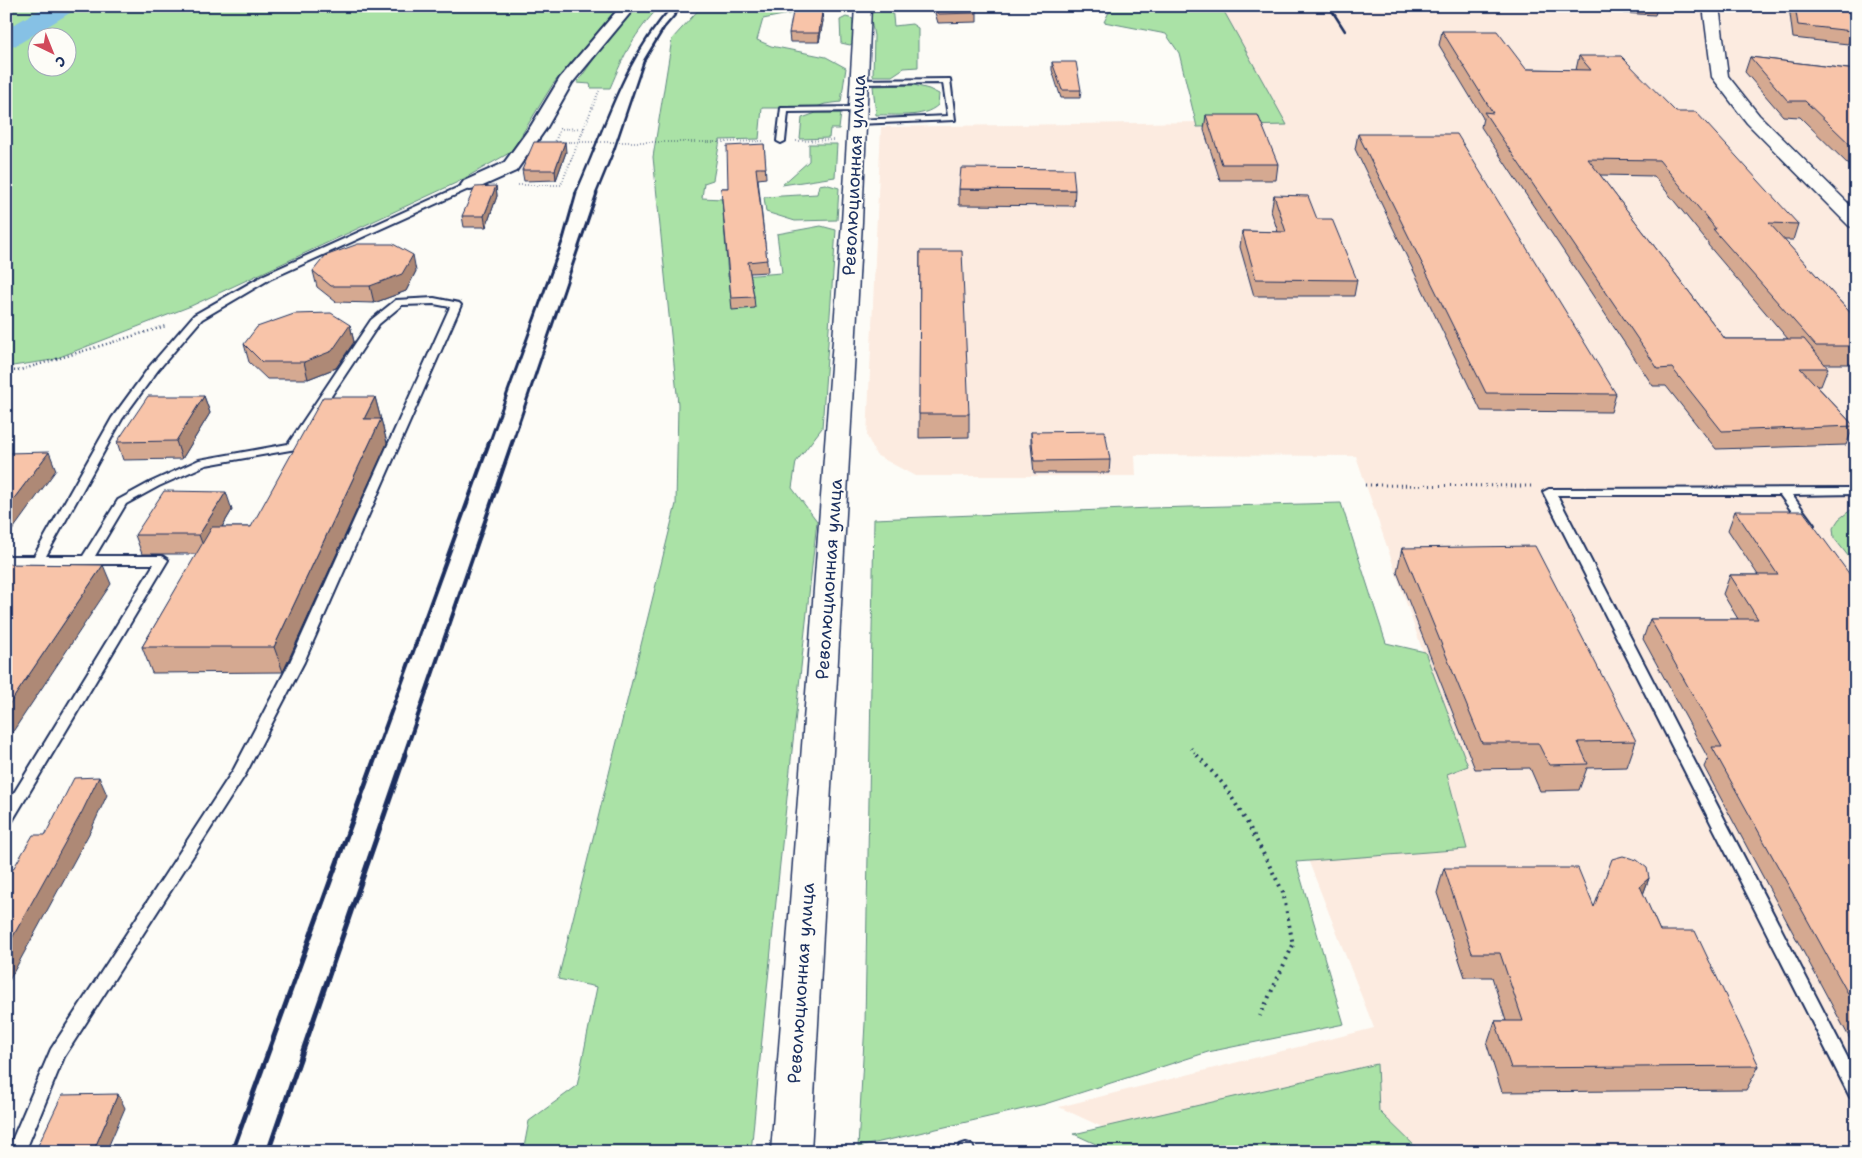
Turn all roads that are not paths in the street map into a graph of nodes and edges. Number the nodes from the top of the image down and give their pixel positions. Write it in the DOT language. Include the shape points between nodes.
graph roads {
  1 [pos="629,6"];
  2 [pos="862,6"];
  3 [pos="1711,6"];
  4 [pos="860,82"];
  5 [pos="858,116"];
  6 [pos="781,141"];
  7 [pos="470,185"];
  8 [pos="1856,222"];
  9 [pos="1856,492"];
  10 [pos="1784,493"];
  11 [pos="1812,532"];
  12 [pos="88,559"];
  13 [pos="6,560"];
  14 [pos="38,560"];
  15 [pos="6,819"];
  16 [pos="1856,1092"];
  17 [pos="16,1152"];
  18 [pos="791,1152"];
  1 -- 7 [label="street" via="565,81 539,127 510,167"];
  2 -- 4 [label="street, Революционная улица"];
  3 -- 8 [label="street" via="1720,77 1753,119"];
  4 -- 5 [label="street, Революционная улица"];
  4 -- 5 [label="lane" via="948,81 952,118"];
  5 -- 6 [label="lane" via="784,110"];
  5 -- 18 [label="street, Революционная улица"];
  7 -- 14 [label="lane" via="267,277 198,317 117,418"];
  9 -- 10 [label="lane"];
  10 -- 11 [label="lane"];
  10 -- 16 [label="lane" via="1548,492"];
  12 -- 14 [label="lane"];
  12 -- 15 [label="lane" via="162,560"];
  12 -- 17 [label="lane" via="122,502 203,462 292,447 375,322 400,302 434,301 456,305 298,662 240,771 57,1054"];
  13 -- 14 [label="lane"];
}
